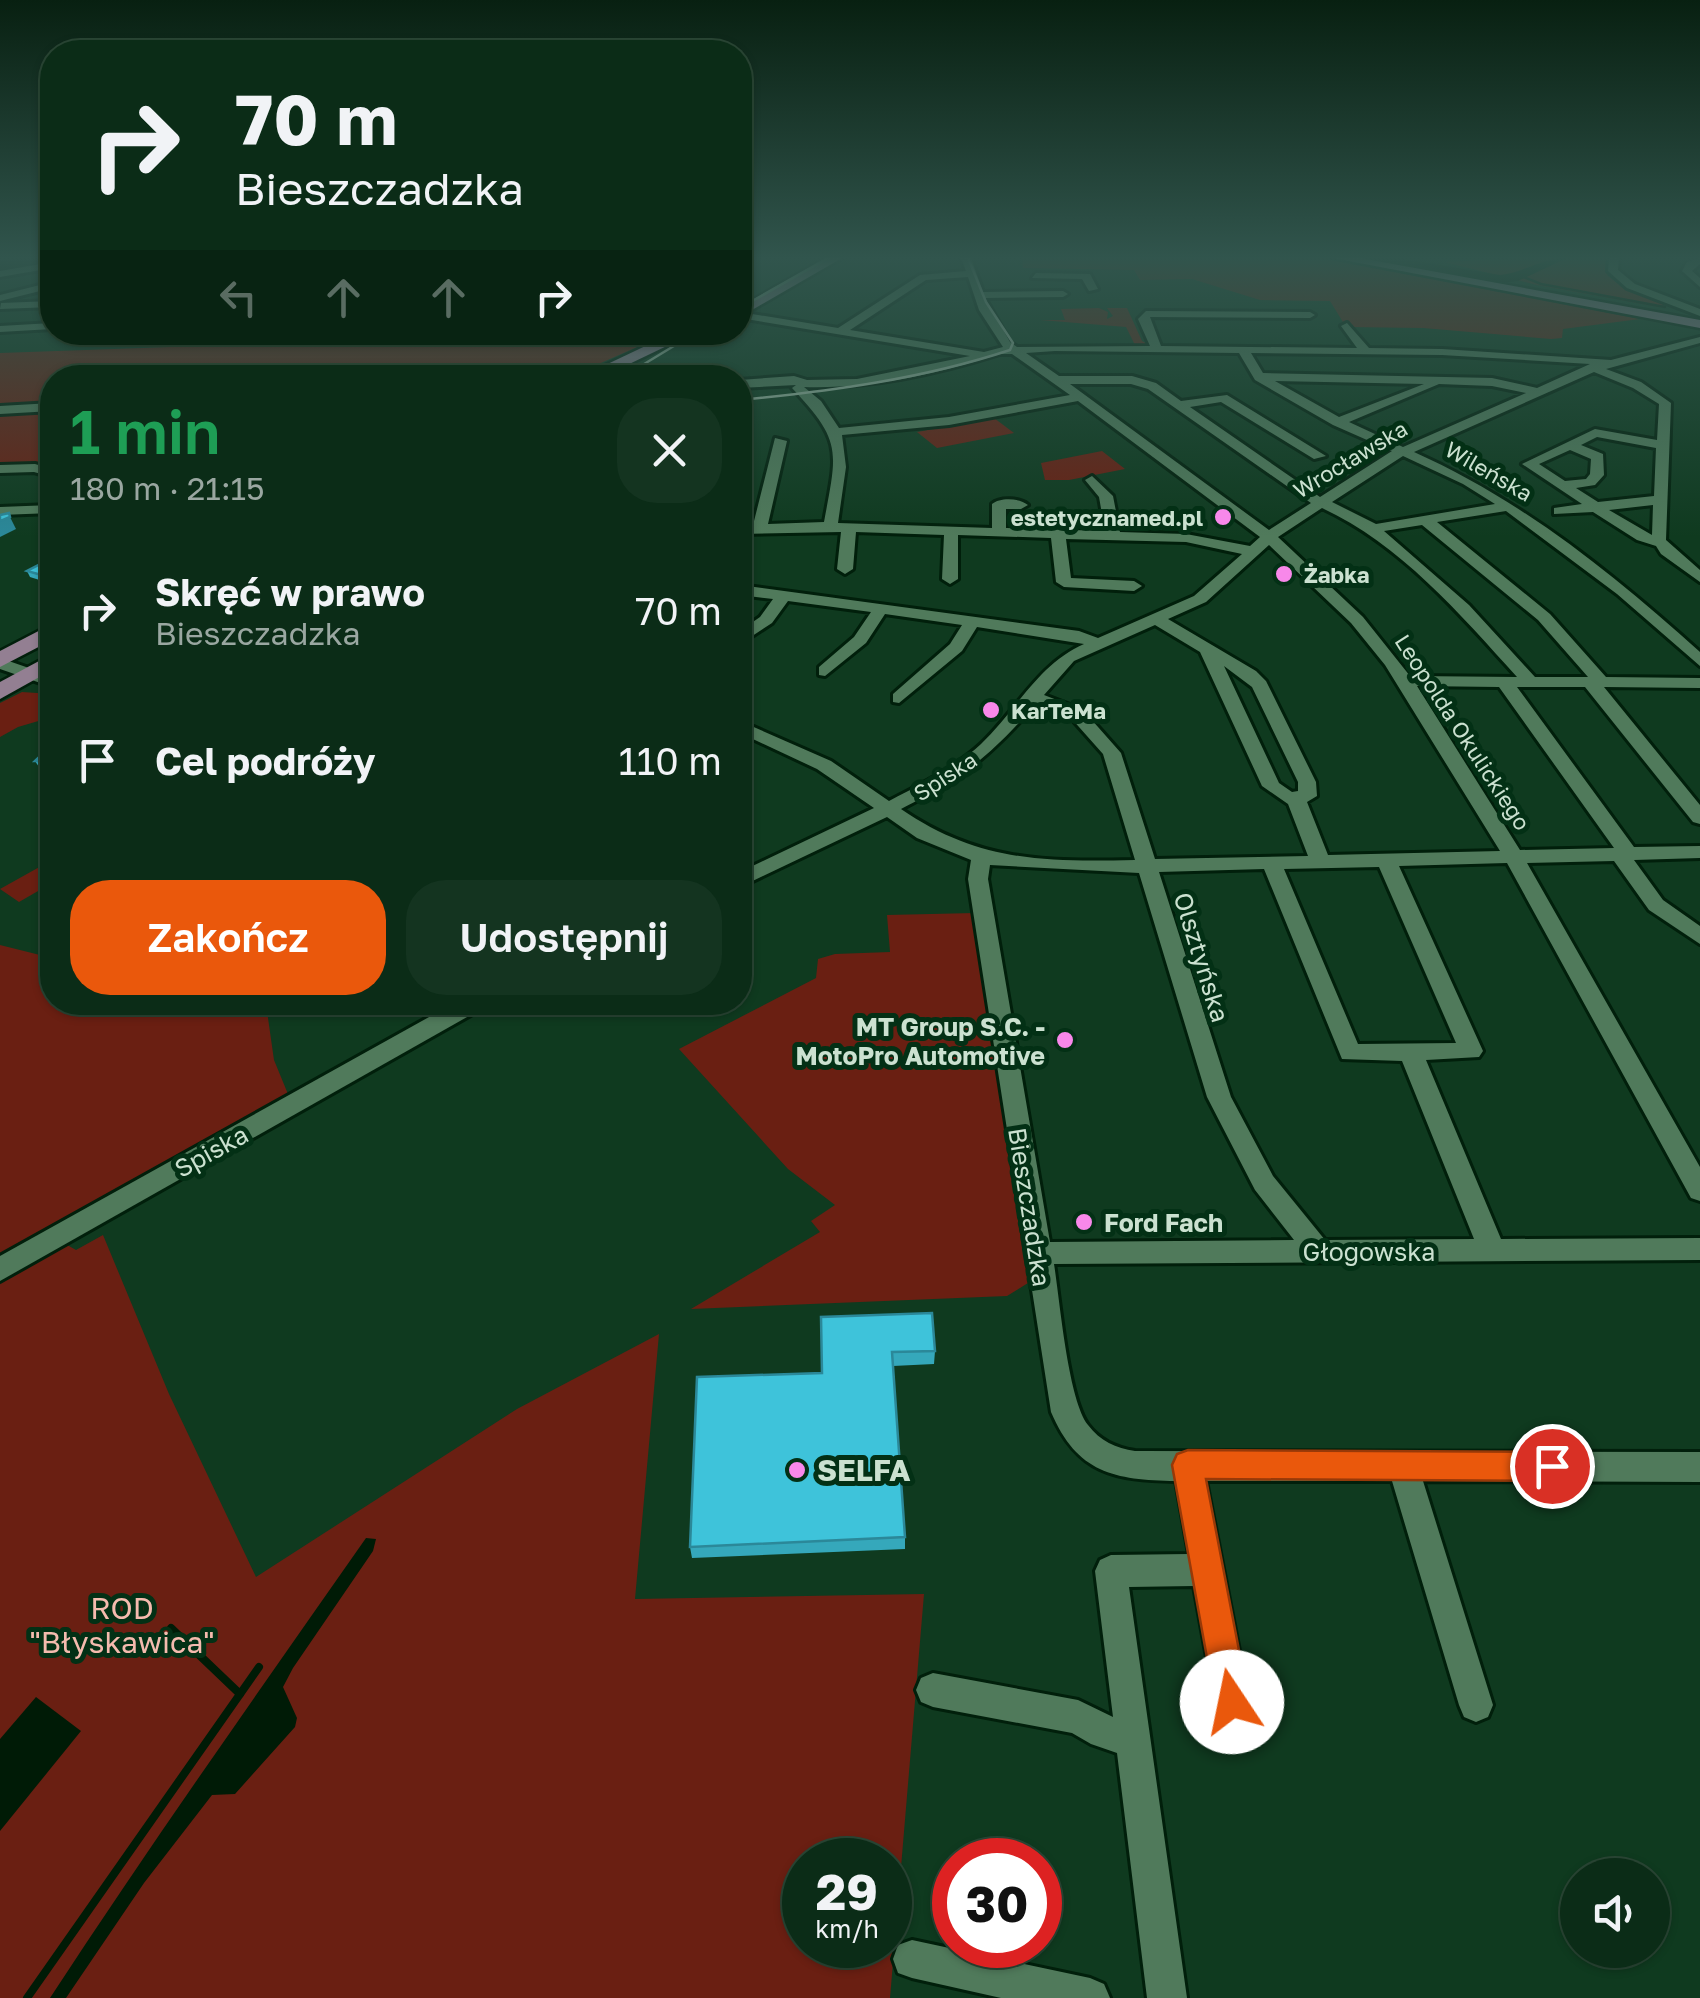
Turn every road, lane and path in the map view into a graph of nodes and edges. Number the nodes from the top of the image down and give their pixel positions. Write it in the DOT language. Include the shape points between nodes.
graph roads {
  1 [pos="646,351"];
  2 [pos="672,351"];
  3 [pos="959,351"];
  4 [pos="1008,351"];
  5 [pos="1018,351"];
  6 [pos="1243,351"];
  7 [pos="1371,351"];
  8 [pos="1662,351"];
  9 [pos="984,355"];
  10 [pos="1588,364"];
  11 [pos="615,365"];
  12 [pos="647,365"];
  13 [pos="1258,377"];
  14 [pos="1054,380"];
  15 [pos="1446,380"];
  16 [pos="752,384"];
  17 [pos="802,386"];
  18 [pos="1542,393"];
  19 [pos="1078,397"];
  20 [pos="1179,405"];
  21 [pos="40,407"];
  22 [pos="0,410"];
  23 [pos="1338,422"];
  24 [pos="837,432"];
  25 [pos="780,441"];
  26 [pos="1298,442"];
  27 [pos="1570,444"];
  28 [pos="1661,445"];
  29 [pos="1402,451"];
  30 [pos="1246,452"];
  31 [pos="1319,456"];
  32 [pos="0,469"];
  33 [pos="40,469"];
  34 [pos="1092,480"];
  35 [pos="1563,486"];
  36 [pos="1658,500"];
  37 [pos="1320,502"];
  38 [pos="1021,504"];
  39 [pos="1509,506"];
  40 [pos="1595,506"];
  41 [pos="40,511"];
  42 [pos="1559,511"];
  43 [pos="0,512"];
  44 [pos="1425,520"];
  45 [pos="760,527"];
  46 [pos="830,527"];
  47 [pos="752,528"];
  48 [pos="849,528"];
  49 [pos="1373,529"];
  50 [pos="951,530"];
  51 [pos="999,532"];
  52 [pos="1058,534"];
  53 [pos="1113,536"];
  54 [pos="1660,543"];
  55 [pos="1262,545"];
  56 [pos="845,569"];
  57 [pos="1700,576"];
  58 [pos="950,579"];
  59 [pos="1134,586"];
  60 [pos="752,591"];
  61 [pos="784,595"];
  62 [pos="881,609"];
  63 [pos="1158,620"];
  64 [pos="972,622"];
  65 [pos="752,630"];
  66 [pos="40,637"];
  67 [pos="1096,643"];
  68 [pos="1208,651"];
  69 [pos="4,659"];
  70 [pos="1700,660"];
  71 [pos="40,668"];
  72 [pos="825,671"];
  73 [pos="40,673"];
  74 [pos="1404,681"];
  75 [pos="1504,681"];
  76 [pos="1530,682"];
  77 [pos="1596,682"];
  78 [pos="1700,684"];
  79 [pos="1226,689"];
  80 [pos="1263,690"];
  81 [pos="0,692"];
  82 [pos="1032,696"];
  83 [pos="899,698"];
  84 [pos="752,731"];
  85 [pos="1676,788"];
  86 [pos="1700,788"];
  87 [pos="1296,799"];
  88 [pos="888,810"];
  89 [pos="1700,818"];
  90 [pos="1700,852"];
  91 [pos="1625,855"];
  92 [pos="980,858"];
  93 [pos="1515,858"];
  94 [pos="1387,862"];
  95 [pos="1321,863"];
  96 [pos="1272,864"];
  97 [pos="1144,867"];
  98 [pos="752,874"];
  99 [pos="1700,937"];
  100 [pos="452,1015"];
  101 [pos="1411,1052"];
  102 [pos="1700,1191"];
  103 [pos="1492,1250"];
  104 [pos="1700,1250"];
  105 [pos="1318,1251"];
  106 [pos="1038,1253"];
  107 [pos="0,1269"];
  108 [pos="1188,1465"];
  109 [pos="1403,1466"];
  110 [pos="1700,1467"];
  111 [pos="1208,1570"];
  112 [pos="933,1690"];
  113 [pos="1232,1702"];
  114 [pos="1476,1705"];
  115 [pos="1135,1739"];
  116 [pos="912,1959"];
  117 [pos="1090,1998"];
  118 [pos="1167,1998"];
  1 -- 11 [label="main road"];
  2 -- 12 [label="main road"];
  3 -- 9 [label="street"];
  4 -- 9 [label="street"];
  5 -- 14 [label="street, Leopolda Okulickiego"];
  6 -- 13 [label="street"];
  7 -- 10 [label="street"];
  8 -- 10 [label="street, Wrocławska"];
  9 -- 17 [label="street" via="873,381"];
  10 -- 18 [label="street, Wrocławska"];
  10 -- 28 [label="street" via="1664,401"];
  13 -- 15 [label="street"];
  13 -- 23 [label="street, Wileńska"];
  14 -- 19 [label="street, Leopolda Okulickiego"];
  14 -- 20 [label="street" via="1140,381"];
  15 -- 18 [label="street" via="1506,383"];
  15 -- 23 [label="street"];
  16 -- 17 [label="street"];
  17 -- 24 [label="street"];
  18 -- 29 [label="street, Wrocławska"];
  19 -- 24 [label="street" via="949,421"];
  19 -- 55 [label="street, Leopolda Okulickiego"];
  20 -- 26 [label="street" via="1223,398"];
  20 -- 30 [label="street"];
  21 -- 22 [label="street"];
  23 -- 29 [label="street, Wileńska"];
  24 -- 46 [label="street"];
  25 -- 45 [label="street"];
  26 -- 30 [label="street"];
  26 -- 31 [label="street"];
  27 -- 28 [label="street" via="1595,433"];
  27 -- 35 [label="street" via="1597,456 1596,475"];
  27 -- 35 [label="street" via="1529,463"];
  28 -- 36 [label="street"];
  29 -- 37 [label="street, Wrocławska"];
  29 -- 39 [label="street, Wileńska"];
  30 -- 37 [label="street"];
  32 -- 33 [label="street"];
  34 -- 53 [label="street" via="1106,496"];
  35 -- 40 [label="street"];
  36 -- 40 [label="street"];
  36 -- 54 [label="street"];
  37 -- 49 [label="street"];
  37 -- 55 [label="street, Wrocławska"];
  38 -- 51 [label="street" via="999,504"];
  39 -- 44 [label="street"];
  39 -- 70 [label="street, Wileńska" via="1615,584"];
  40 -- 42 [label="street"];
  40 -- 54 [label="street"];
  41 -- 43 [label="street"];
  44 -- 49 [label="street"];
  44 -- 77 [label="street" via="1534,608"];
  45 -- 46 [label="street"];
  45 -- 47 [label="street"];
  46 -- 48 [label="street"];
  48 -- 50 [label="street"];
  48 -- 56 [label="street"];
  49 -- 76 [label="street" via="1463,608"];
  50 -- 51 [label="street"];
  50 -- 58 [label="street"];
  51 -- 52 [label="street"];
  52 -- 53 [label="street"];
  52 -- 59 [label="street" via="1064,582"];
  53 -- 55 [label="street"];
  54 -- 57 [label="street"];
  55 -- 63 [label="street, Spiska" via="1200,600"];
  55 -- 74 [label="street, Leopolda Okulickiego" via="1359,622"];
  60 -- 61 [label="street"];
  61 -- 62 [label="street"];
  61 -- 65 [label="street"];
  62 -- 64 [label="street"];
  62 -- 72 [label="street" via="860,640"];
  63 -- 67 [label="street, Spiska"];
  63 -- 68 [label="street"];
  64 -- 67 [label="street"];
  64 -- 83 [label="street" via="956,646"];
  66 -- 69 [label="main road"];
  67 -- 82 [label="street, Spiska" via="1058,665"];
  68 -- 79 [label="street"];
  68 -- 80 [label="street"];
  69 -- 71 [label="street"];
  73 -- 81 [label="main road"];
  74 -- 75 [label="street"];
  74 -- 93 [label="street, Leopolda Okulickiego"];
  75 -- 76 [label="street"];
  75 -- 91 [label="street"];
  76 -- 77 [label="street"];
  77 -- 78 [label="street"];
  77 -- 85 [label="street"];
  79 -- 80 [label="street" via="1240,682"];
  79 -- 87 [label="street" via="1270,786"];
  80 -- 87 [label="street" via="1309,788"];
  82 -- 88 [label="street, Spiska" via="969,763"];
  82 -- 97 [label="street, Olsztyńska" via="1077,714 1107,746"];
  84 -- 88 [label="street" via="812,758"];
  85 -- 86 [label="street"];
  85 -- 89 [label="street"];
  87 -- 95 [label="street"];
  88 -- 92 [label="street"];
  88 -- 98 [label="street, Spiska"];
  90 -- 91 [label="street"];
  91 -- 93 [label="street"];
  91 -- 99 [label="street" via="1656,906"];
  92 -- 97 [label="street"];
  92 -- 106 [label="street, Bieszczadzka" via="978,879"];
  93 -- 94 [label="street"];
  93 -- 102 [label="street, Leopolda Okulickiego"];
  94 -- 95 [label="street"];
  94 -- 101 [label="street" via="1472,1051"];
  95 -- 96 [label="street"];
  96 -- 97 [label="street"];
  96 -- 101 [label="street" via="1350,1053"];
  97 -- 105 [label="street, Olsztyńska" via="1219,1097 1264,1183"];
  100 -- 107 [label="street, Spiska"];
  101 -- 103 [label="street"];
  103 -- 104 [label="street, Głogowska"];
  103 -- 105 [label="street, Głogowska"];
  105 -- 106 [label="street, Głogowska"];
  106 -- 108 [label="street, Bieszczadzka" via="1066,1414 1078,1439 1123,1464"];
  108 -- 109 [label="street, Bieszczadzka"];
  108 -- 111 [label="street"];
  109 -- 110 [label="street, Bieszczadzka"];
  109 -- 114 [label="street"];
  111 -- 113 [label="street"];
  111 -- 115 [label="street" via="1111,1571"];
  112 -- 115 [label="street" via="1078,1717"];
  115 -- 118 [label="street"];
  116 -- 117 [label="street"];
}
